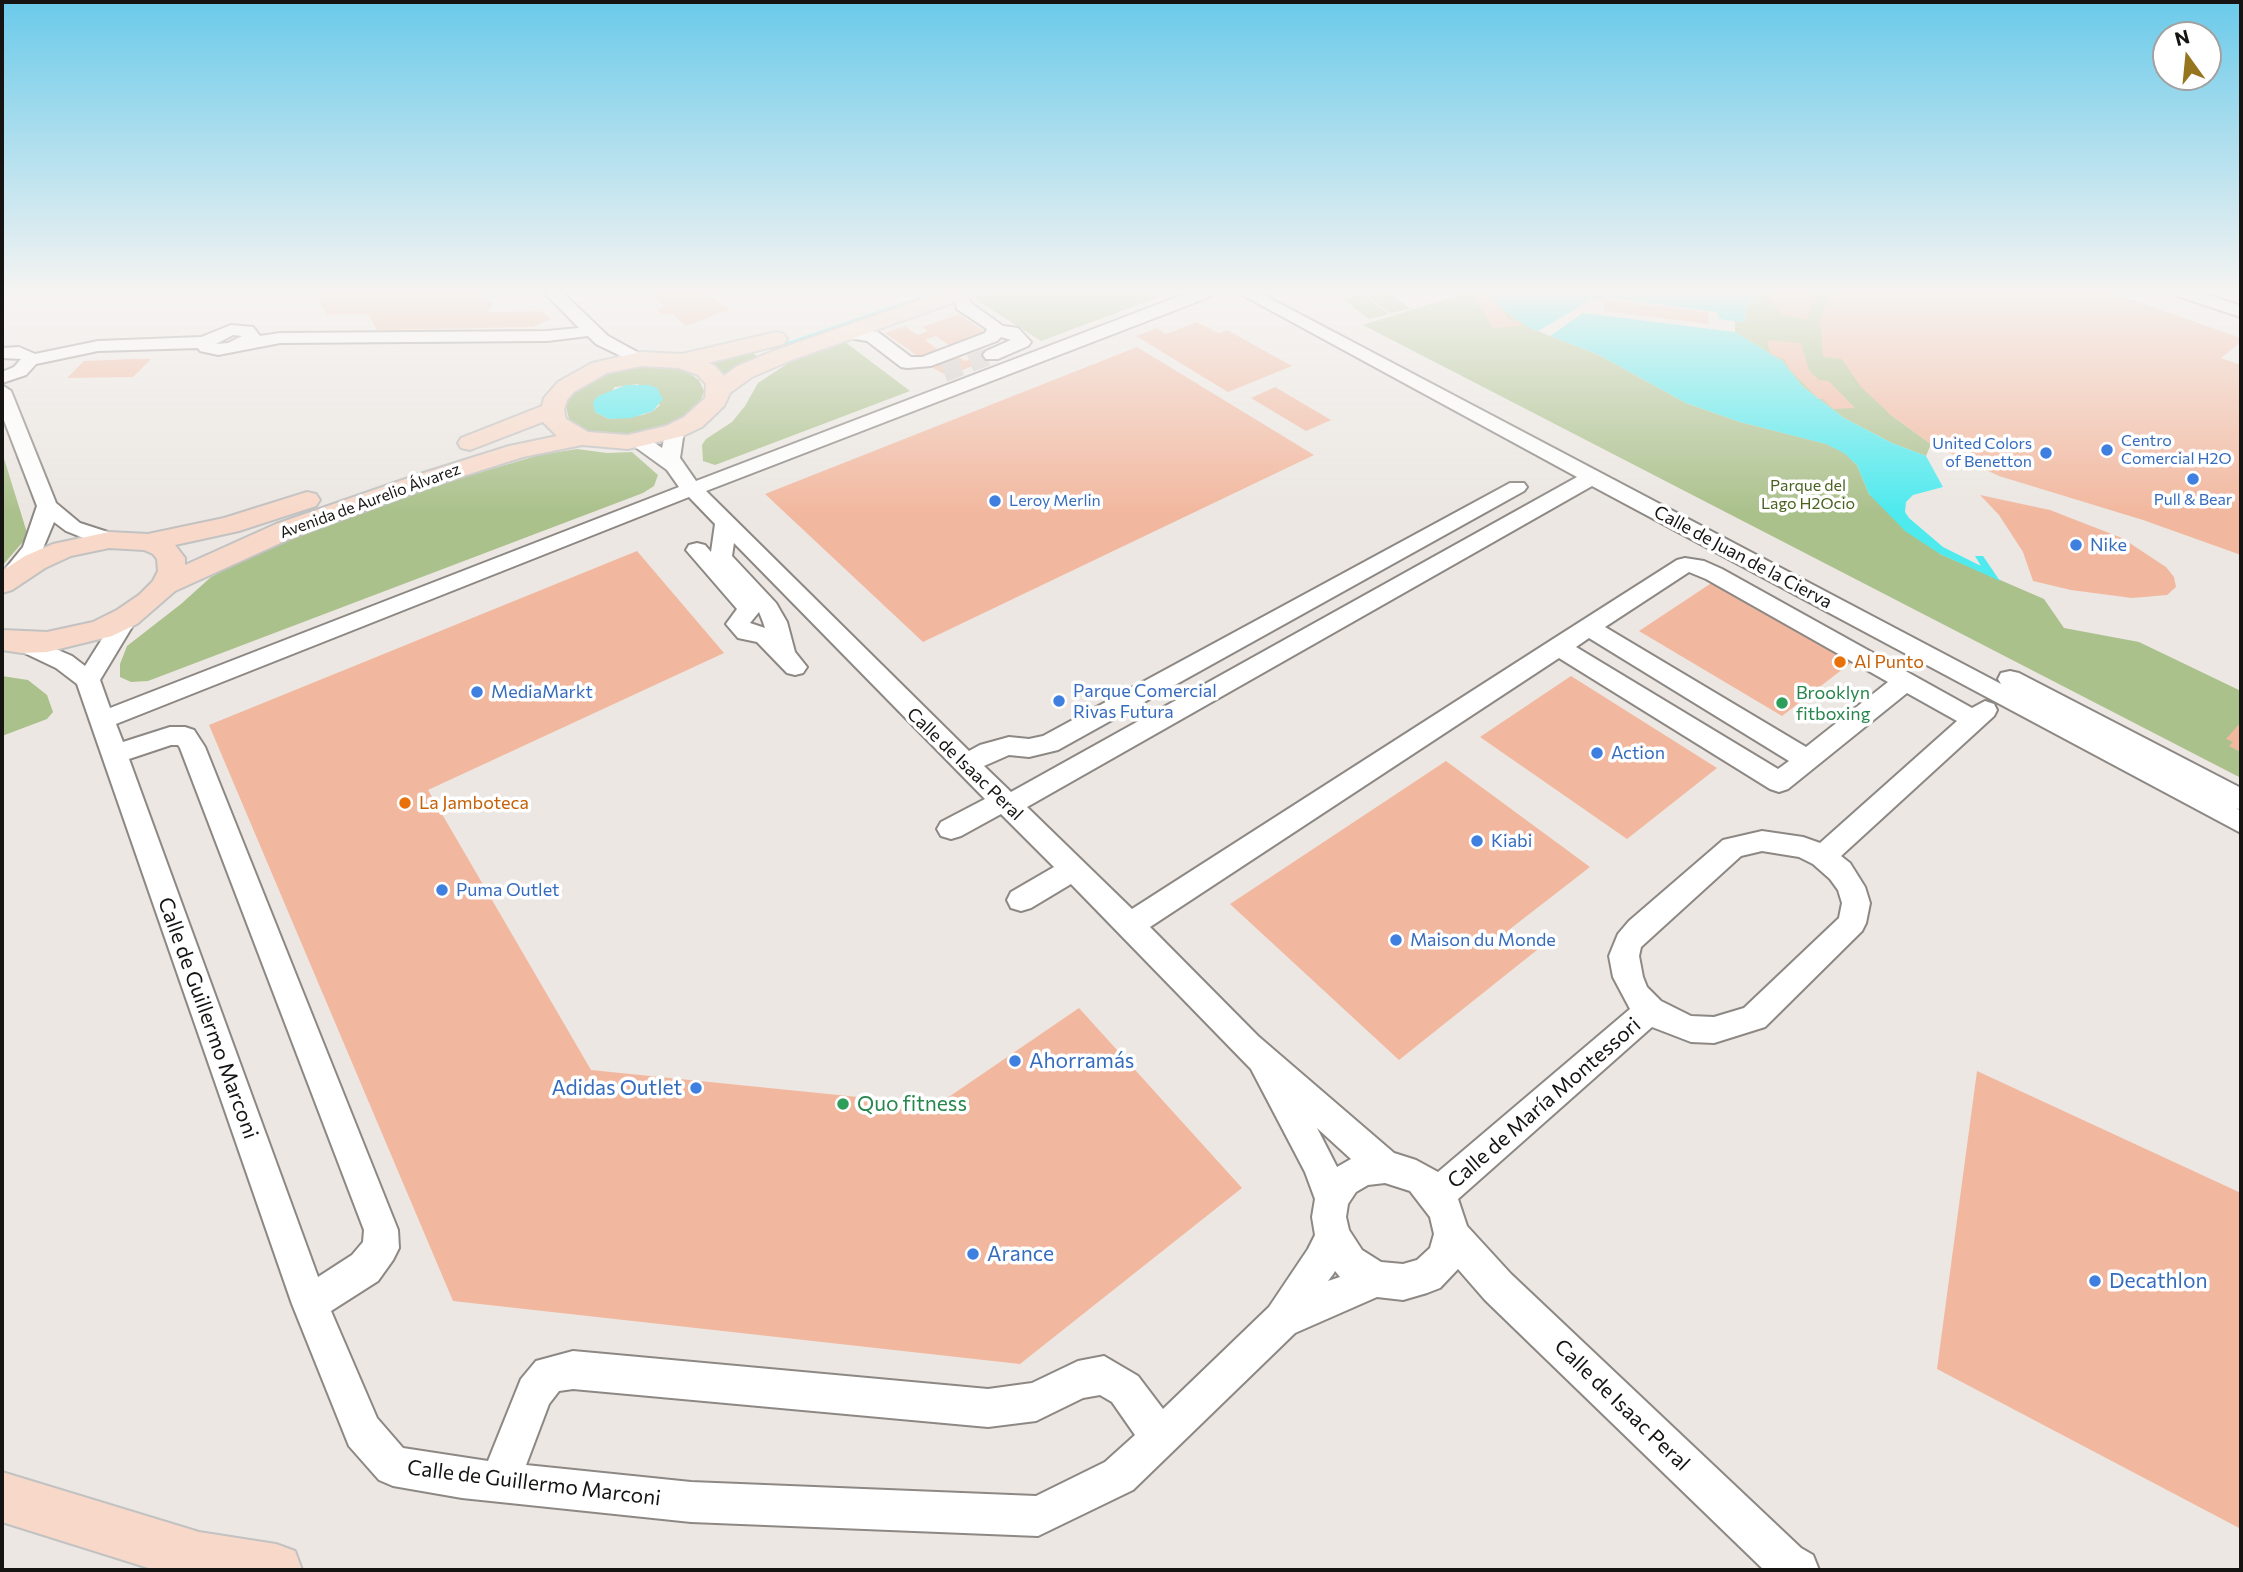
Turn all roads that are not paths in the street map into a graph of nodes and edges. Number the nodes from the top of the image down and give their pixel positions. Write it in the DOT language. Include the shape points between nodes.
graph roads {
  1 [pos="25,365"];
  2 [pos="600,365"];
  3 [pos="615,365"];
  4 [pos="694,365"];
  5 [pos="758,365"];
  6 [pos="905,365"];
  7 [pos="1016,365"];
  8 [pos="1383,365"];
  9 [pos="1412,365"];
  10 [pos="600,369"];
  11 [pos="944,373"];
  12 [pos="2,378"];
  13 [pos="719,390"];
  14 [pos="2,391"];
  15 [pos="552,410"];
  16 [pos="674,431"];
  17 [pos="582,438"];
  18 [pos="638,440"];
  19 [pos="674,466"];
  20 [pos="1592,477"];
  21 [pos="1517,487"];
  22 [pos="694,490"];
  23 [pos="47,506"];
  24 [pos="726,522"];
  25 [pos="109,540"];
  26 [pos="148,542"];
  27 [pos="1718,544"];
  28 [pos="697,550"];
  29 [pos="1685,565"];
  30 [pos="6,580"];
  31 [pos="165,585"];
  32 [pos="127,617"];
  33 [pos="1588,627"];
  34 [pos="9,642"];
  35 [pos="1558,646"];
  36 [pos="789,661"];
  37 [pos="88,680"];
  38 [pos="1905,682"];
  39 [pos="2003,695"];
  40 [pos="103,720"];
  41 [pos="1974,720"];
  42 [pos="114,755"];
  43 [pos="1807,760"];
  44 [pos="966,765"];
  45 [pos="2241,800"];
  46 [pos="1005,804"];
  47 [pos="2241,823"];
  48 [pos="951,829"];
  49 [pos="1823,856"];
  50 [pos="1074,869"];
  51 [pos="1021,900"];
  52 [pos="1129,926"];
  53 [pos="1650,1010"];
  54 [pos="1260,1058"];
  55 [pos="1385,1167"];
  56 [pos="1437,1195"];
  57 [pos="1332,1199"];
  58 [pos="1451,1234"];
  59 [pos="1333,1236"];
  60 [pos="1376,1279"];
  61 [pos="310,1304"];
  62 [pos="1282,1321"];
  63 [pos="1161,1438"];
  64 [pos="500,1482"];
  65 [pos="2,1497"];
  66 [pos="276,1570"];
  67 [pos="1798,1570"];
  1 -- 12 [label="street"];
  2 -- 10 [label="street"];
  3 -- 10 [label="main road"];
  4 -- 13 [label="main road" via="706,370"];
  5 -- 13 [label="main road"];
  6 -- 11 [label="street" via="906,373 916,380"];
  7 -- 22 [label="street"];
  8 -- 20 [label="street, Calle de Juan de la Cierva"];
  9 -- 45 [label="street, Calle de Juan de la Cierva"];
  10 -- 15 [label="main road" via="566,387"];
  13 -- 16 [label="main road" via="707,412"];
  14 -- 23 [label="street"];
  15 -- 17 [label="main road" via="555,422"];
  15 -- 26 [label="main road, Avenida de Aurelio Álvarez" via="509,430 273,511"];
  16 -- 18 [label="main road"];
  16 -- 19 [label="street" via="670,458"];
  17 -- 18 [label="main road"];
  17 -- 31 [label="main road, Avenida de Aurelio Álvarez" via="518,451 426,480 286,530"];
  18 -- 19 [label="street, Calle de Isaac Peral"];
  19 -- 22 [label="street, Calle de Isaac Peral"];
  20 -- 27 [label="street, Calle de Juan de la Cierva"];
  20 -- 46 [label="street"];
  21 -- 44 [label="street" via="1049,744 989,751"];
  22 -- 24 [label="street, Calle de Isaac Peral"];
  22 -- 40 [label="street"];
  23 -- 25 [label="street" via="73,527"];
  23 -- 30 [label="street" via="33,548"];
  24 -- 36 [label="street" via="721,557 768,608"];
  24 -- 44 [label="street, Calle de Isaac Peral"];
  25 -- 26 [label="main road, Avenida de Aurelio Álvarez"];
  25 -- 30 [label="main road, Avenida de Aurelio Álvarez" via="63,550"];
  26 -- 31 [label="main road" via="163,548 171,558 172,571"];
  27 -- 29 [label="street"];
  27 -- 39 [label="street, Calle de Juan de la Cierva"];
  28 -- 36 [label="street" via="749,609 738,624 746,633 765,635"];
  29 -- 33 [label="street"];
  29 -- 38 [label="street" via="1714,574"];
  31 -- 32 [label="main road, Avenida de Aurelio Álvarez"];
  32 -- 34 [label="main road, Avenida de Aurelio Álvarez" via="74,637"];
  32 -- 37 [label="street"];
  33 -- 35 [label="street"];
  33 -- 43 [label="street"];
  34 -- 37 [label="street" via="64,662"];
  35 -- 43 [label="street" via="1779,782"];
  35 -- 52 [label="street"];
  37 -- 40 [label="street, Calle de Guillermo Marconi"];
  38 -- 41 [label="street"];
  38 -- 43 [label="street"];
  39 -- 41 [label="street"];
  39 -- 47 [label="street, Calle de Juan de la Cierva"];
  40 -- 42 [label="street, Calle de Guillermo Marconi"];
  41 -- 49 [label="street"];
  42 -- 61 [label="street, Calle de Guillermo Marconi"];
  42 -- 61 [label="street" via="170,736 185,736 192,747 381,1230 381,1248 365,1268"];
  44 -- 46 [label="street, Calle de Isaac Peral"];
  46 -- 48 [label="street"];
  46 -- 50 [label="street, Calle de Isaac Peral"];
  49 -- 53 [label="street, Calle de María Montessori" via="1783,842 1733,847 1639,929 1628,942 1624,957 1636,995"];
  49 -- 53 [label="street, Calle de María Montessori" via="1851,887 1856,903 1853,923 1754,1017 1703,1030 1670,1023"];
  50 -- 51 [label="street"];
  50 -- 52 [label="street, Calle de Isaac Peral"];
  52 -- 54 [label="street, Calle de Isaac Peral"];
  53 -- 56 [label="street, Calle de María Montessori"];
  54 -- 55 [label="street, Calle de Isaac Peral"];
  54 -- 57 [label="street, Calle de Isaac Peral" via="1320,1166"];
  55 -- 56 [label="street" via="1413,1175"];
  55 -- 57 [label="street" via="1363,1170 1344,1181"];
  56 -- 58 [label="street"];
  57 -- 59 [label="street"];
  58 -- 60 [label="street" via="1445,1258 1427,1275 1403,1282"];
  58 -- 67 [label="street, Calle de Isaac Peral" via="1498,1287"];
  59 -- 60 [label="street" via="1349,1262"];
  59 -- 62 [label="street, Calle de Guillermo Marconi"];
  60 -- 62 [label="street, Calle de Guillermo Marconi"];
  61 -- 64 [label="street, Calle de Guillermo Marconi" via="363,1432 393,1466"];
  62 -- 63 [label="street, Calle de Guillermo Marconi"];
  63 -- 64 [label="street, Calle de Guillermo Marconi" via="1119,1476 1038,1516 691,1502"];
  63 -- 64 [label="street" via="1125,1389 1104,1375 1078,1380 1036,1402 988,1408 573,1370 549,1374 534,1392"];
  65 -- 66 [label="main road" via="199,1558"];
}
